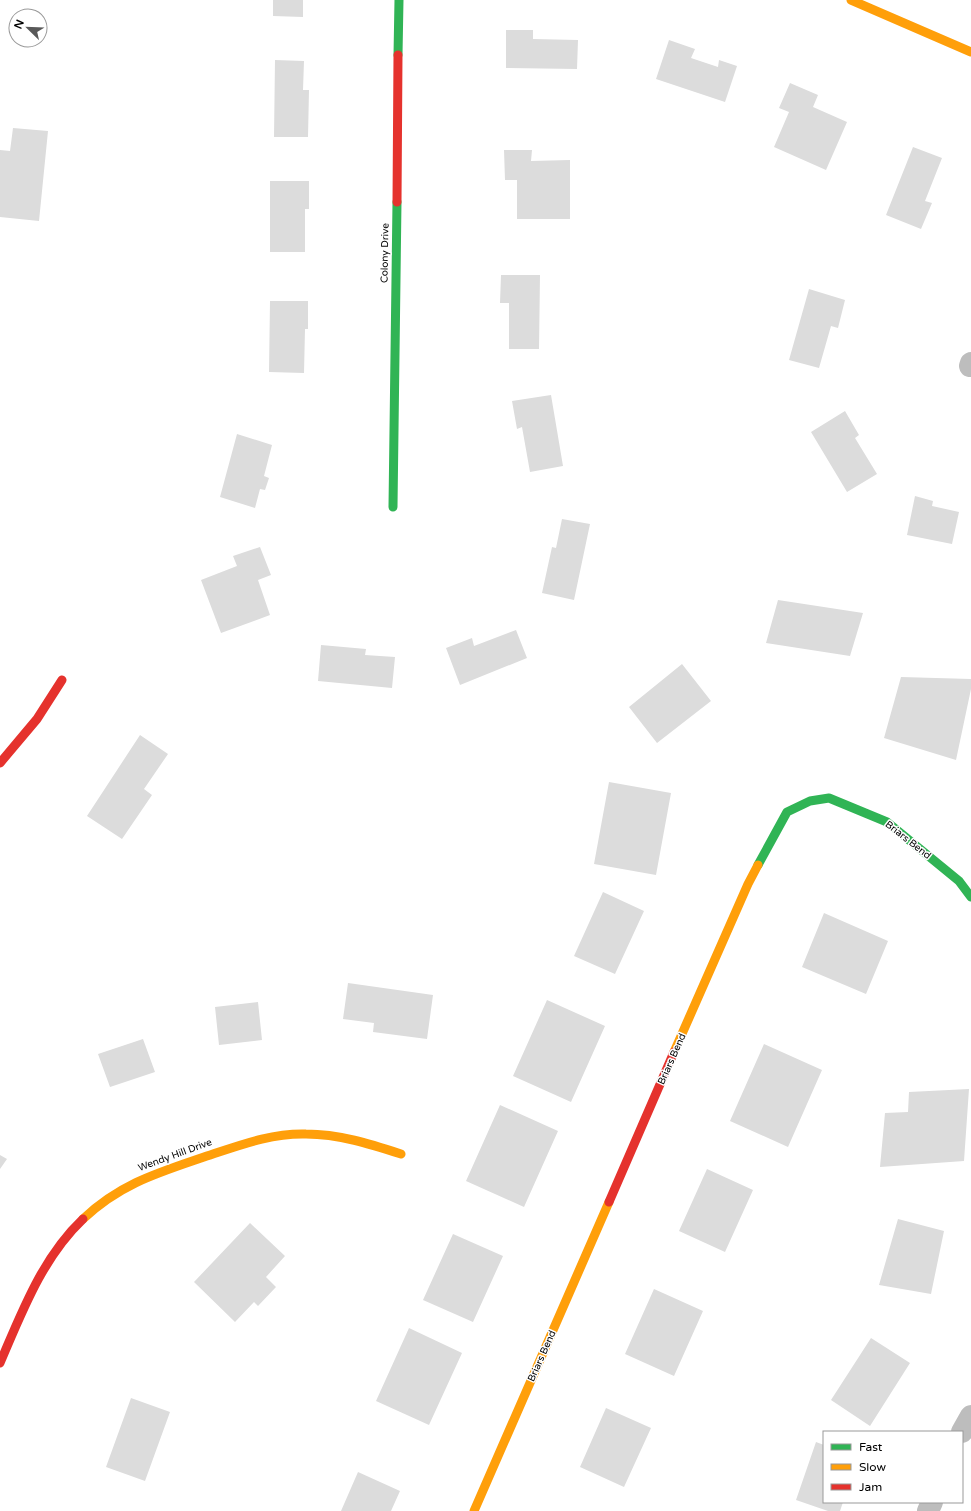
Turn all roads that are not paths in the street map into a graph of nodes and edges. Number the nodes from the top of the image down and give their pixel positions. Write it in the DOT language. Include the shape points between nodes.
graph roads {
  1 [pos="399,0"];
  2 [pos="851,0"];
  3 [pos="971,52"];
  4 [pos="393,506"];
  5 [pos="62,680"];
  6 [pos="0,763"];
  7 [pos="971,897"];
  8 [pos="402,1154"];
  9 [pos="0,1363"];
  10 [pos="971,1416"];
  11 [pos="963,1431"];
  12 [pos="474,1511"];
  1 -- 4 [label="street, Colony Drive"];
  2 -- 3 [label="street"];
  5 -- 6 [label="street" via="37,719"];
  7 -- 12 [label="street, Briars Bend" via="959,881 887,822 829,798 810,801 787,812 748,884"];
  8 -- 9 [label="street, Wendy Hill Drive" via="364,1141 328,1135 292,1134 253,1140 138,1180 103,1201 73,1228 50,1257 30,1292"];
  10 -- 11 [label="street"];
}
